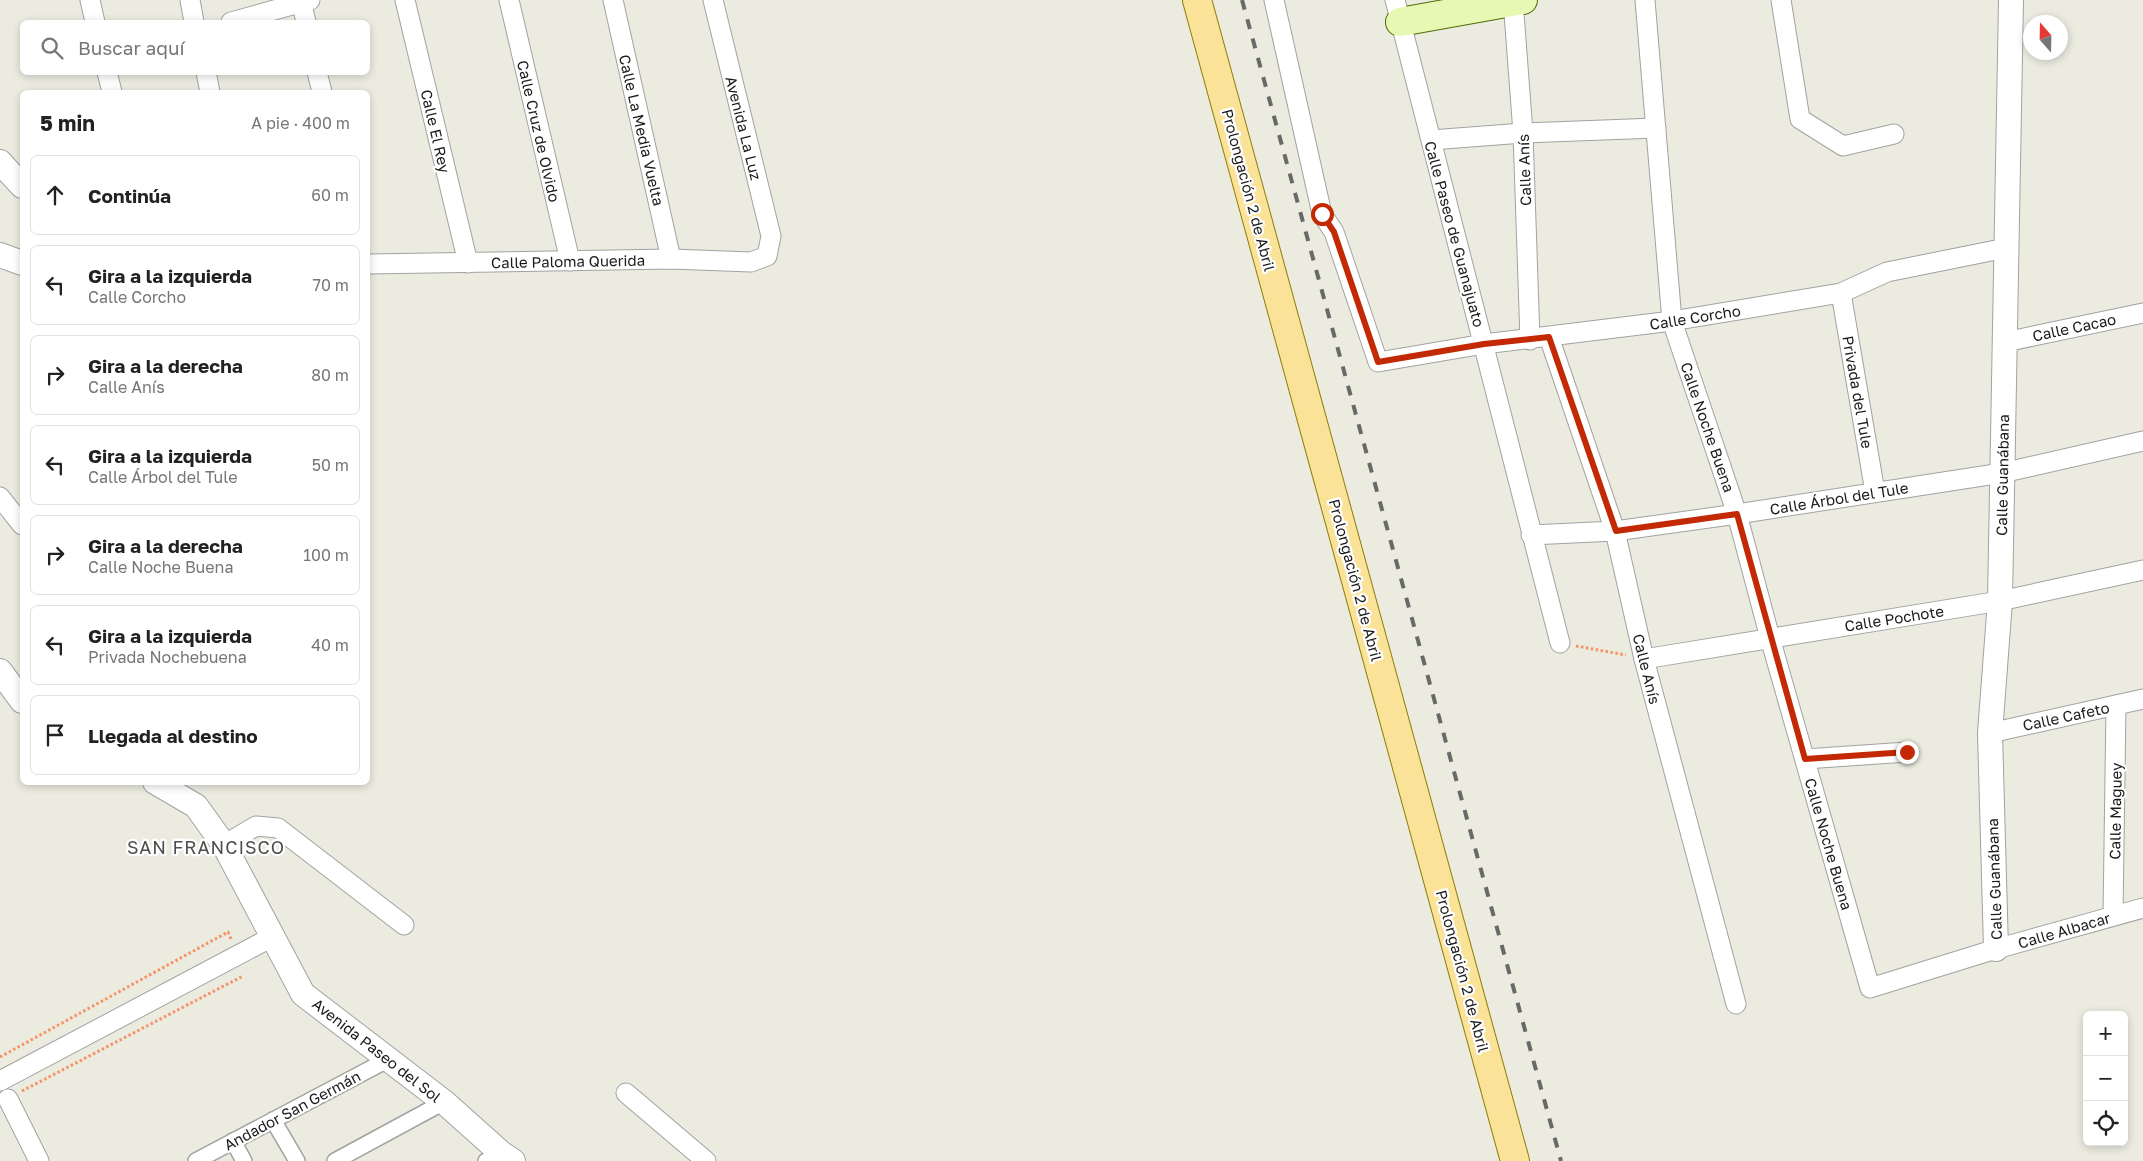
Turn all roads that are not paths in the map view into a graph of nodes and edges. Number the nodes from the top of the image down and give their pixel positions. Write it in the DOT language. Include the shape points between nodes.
graph roads {
  1 [pos="90,0"];
  2 [pos="190,0"];
  3 [pos="405,0"];
  4 [pos="509,0"];
  5 [pos="613,0"];
  6 [pos="713,0"];
  7 [pos="1197,0"];
  8 [pos="1274,0"];
  9 [pos="1516,0"];
  10 [pos="1645,0"];
  11 [pos="1781,0"];
  12 [pos="2011,0"];
  13 [pos="304,1"];
  14 [pos="1398,11"];
  15 [pos="95,20"];
  16 [pos="194,20"];
  17 [pos="238,20"];
  18 [pos="306,20"];
  19 [pos="108,75"];
  20 [pos="207,75"];
  21 [pos="318,75"];
  22 [pos="112,90"];
  23 [pos="210,90"];
  24 [pos="322,90"];
  25 [pos="1656,128"];
  26 [pos="1523,134"];
  27 [pos="1894,134"];
  28 [pos="1431,140"];
  29 [pos="0,162"];
  30 [pos="20,184"];
  31 [pos="2006,248"];
  32 [pos="0,255"];
  33 [pos="768,256"];
  34 [pos="671,259"];
  35 [pos="570,261"];
  36 [pos="20,262"];
  37 [pos="468,262"];
  38 [pos="370,264"];
  39 [pos="1841,293"];
  40 [pos="2143,313"];
  41 [pos="1672,321"];
  42 [pos="1549,337"];
  43 [pos="1530,340"];
  44 [pos="2004,342"];
  45 [pos="1484,344"];
  46 [pos="2143,442"];
  47 [pos="2002,473"];
  48 [pos="1875,492"];
  49 [pos="0,497"];
  50 [pos="1737,514"];
  51 [pos="20,522"];
  52 [pos="1616,531"];
  53 [pos="1531,535"];
  54 [pos="2143,570"];
  55 [pos="2000,601"];
  56 [pos="1770,638"];
  57 [pos="1560,643"];
  58 [pos="1644,659"];
  59 [pos="0,671"];
  60 [pos="20,698"];
  61 [pos="2143,699"];
  62 [pos="2116,705"];
  63 [pos="1990,733"];
  64 [pos="1907,752"];
  65 [pos="1805,759"];
  66 [pos="161,785"];
  67 [pos="224,845"];
  68 [pos="2143,908"];
  69 [pos="2113,916"];
  70 [pos="404,925"];
  71 [pos="272,937"];
  72 [pos="1996,949"];
  73 [pos="1870,988"];
  74 [pos="1736,1004"];
  75 [pos="389,1059"];
  76 [pos="0,1081"];
  77 [pos="626,1093"];
  78 [pos="8,1099"];
  79 [pos="444,1102"];
  80 [pos="273,1120"];
  81 [pos="233,1141"];
  82 [pos="360,1156"];
  83 [pos="500,1158"];
  84 [pos="39,1161"];
  85 [pos="196,1161"];
  86 [pos="244,1161"];
  87 [pos="297,1161"];
  88 [pos="335,1161"];
  89 [pos="706,1161"];
  90 [pos="1515,1161"];
  1 -- 15 [label="street"];
  2 -- 16 [label="street"];
  3 -- 37 [label="street, Calle El Rey"];
  4 -- 35 [label="street, Calle Cruz de Olvido"];
  5 -- 34 [label="street, Calle La Media Vuelta"];
  6 -- 33 [label="street, Avenida La Luz" via="771,236"];
  7 -- 90 [label="main road, Prolongación 2 de Abril"];
  8 -- 45 [label="street, Calle Corcho" via="1322,214 1334,232 1378,362"];
  9 -- 14 [label="main road"];
  9 -- 26 [label="street, Calle Anís"];
  10 -- 25 [label="street, Calle Noche Buena"];
  11 -- 27 [label="street" via="1800,119 1843,146"];
  12 -- 31 [label="street, Calle Guanábana"];
  13 -- 17 [label="street"];
  13 -- 18 [label="street"];
  14 -- 28 [label="street, Calle Paseo de Guanajuato"];
  19 -- 22 [label="street"];
  20 -- 23 [label="street"];
  21 -- 24 [label="street"];
  25 -- 26 [label="street"];
  25 -- 41 [label="street, Calle Noche Buena"];
  26 -- 28 [label="street"];
  26 -- 43 [label="street, Calle Anís"];
  28 -- 45 [label="street, Calle Paseo de Guanajuato"];
  29 -- 30 [label="street"];
  31 -- 39 [label="street, Calle Corcho" via="1887,272"];
  31 -- 44 [label="street, Calle Guanábana"];
  32 -- 36 [label="street"];
  33 -- 34 [label="street, Calle Paloma Querida" via="751,262"];
  34 -- 35 [label="street, Calle Paloma Querida"];
  35 -- 37 [label="street, Calle Paloma Querida"];
  37 -- 38 [label="street, Calle Paloma Querida"];
  39 -- 41 [label="street, Calle Corcho"];
  39 -- 48 [label="street, Privada del Tule"];
  40 -- 44 [label="street, Calle Cacao"];
  41 -- 42 [label="street, Calle Corcho"];
  41 -- 50 [label="street, Calle Noche Buena"];
  42 -- 43 [label="street, Calle Corcho"];
  42 -- 52 [label="street, Calle Anís"];
  43 -- 45 [label="street, Calle Corcho"];
  44 -- 47 [label="street, Calle Guanábana"];
  45 -- 53 [label="street, Calle Paseo de Guanajuato"];
  46 -- 47 [label="street, Calle Árbol del Tule"];
  47 -- 48 [label="street, Calle Árbol del Tule"];
  47 -- 55 [label="street, Calle Guanábana"];
  48 -- 50 [label="street, Calle Árbol del Tule"];
  49 -- 51 [label="street"];
  50 -- 52 [label="street, Calle Árbol del Tule"];
  50 -- 56 [label="street, Calle Noche Buena"];
  52 -- 53 [label="street, Calle Árbol del Tule"];
  52 -- 58 [label="street, Calle Anís"];
  53 -- 57 [label="street, Calle Paseo de Guanajuato"];
  54 -- 55 [label="street, Calle Pochote"];
  55 -- 56 [label="street, Calle Pochote"];
  55 -- 63 [label="street, Calle Guanábana"];
  56 -- 58 [label="street, Calle Pochote"];
  56 -- 65 [label="street, Calle Noche Buena"];
  58 -- 74 [label="street, Calle Anís"];
  59 -- 60 [label="street"];
  61 -- 62 [label="street, Calle Cafeto"];
  62 -- 63 [label="street, Calle Cafeto"];
  62 -- 69 [label="street, Calle Maguey"];
  63 -- 72 [label="street, Calle Guanábana"];
  64 -- 65 [label="street"];
  65 -- 73 [label="street, Calle Noche Buena"];
  66 -- 67 [label="street, Avenida Paseo del Sol" via="196,806"];
  67 -- 70 [label="street" via="256,826 278,828"];
  67 -- 71 [label="street, Avenida Paseo del Sol"];
  68 -- 69 [label="street, Calle Albacar"];
  69 -- 72 [label="street, Calle Albacar"];
  71 -- 75 [label="street, Avenida Paseo del Sol" via="303,994"];
  71 -- 76 [label="street"];
  72 -- 73 [label="street, Calle Albacar"];
  75 -- 79 [label="street, Avenida Paseo del Sol"];
  75 -- 80 [label="street, Andador San Germán"];
  77 -- 89 [label="street"];
  78 -- 84 [label="street"];
  79 -- 82 [label="street"];
  79 -- 83 [label="street, Avenida Paseo del Sol"];
  80 -- 81 [label="street, Andador San Germán"];
  80 -- 87 [label="street"];
  81 -- 85 [label="street, Andador San Germán"];
  81 -- 86 [label="street"];
  82 -- 88 [label="street"];
}
